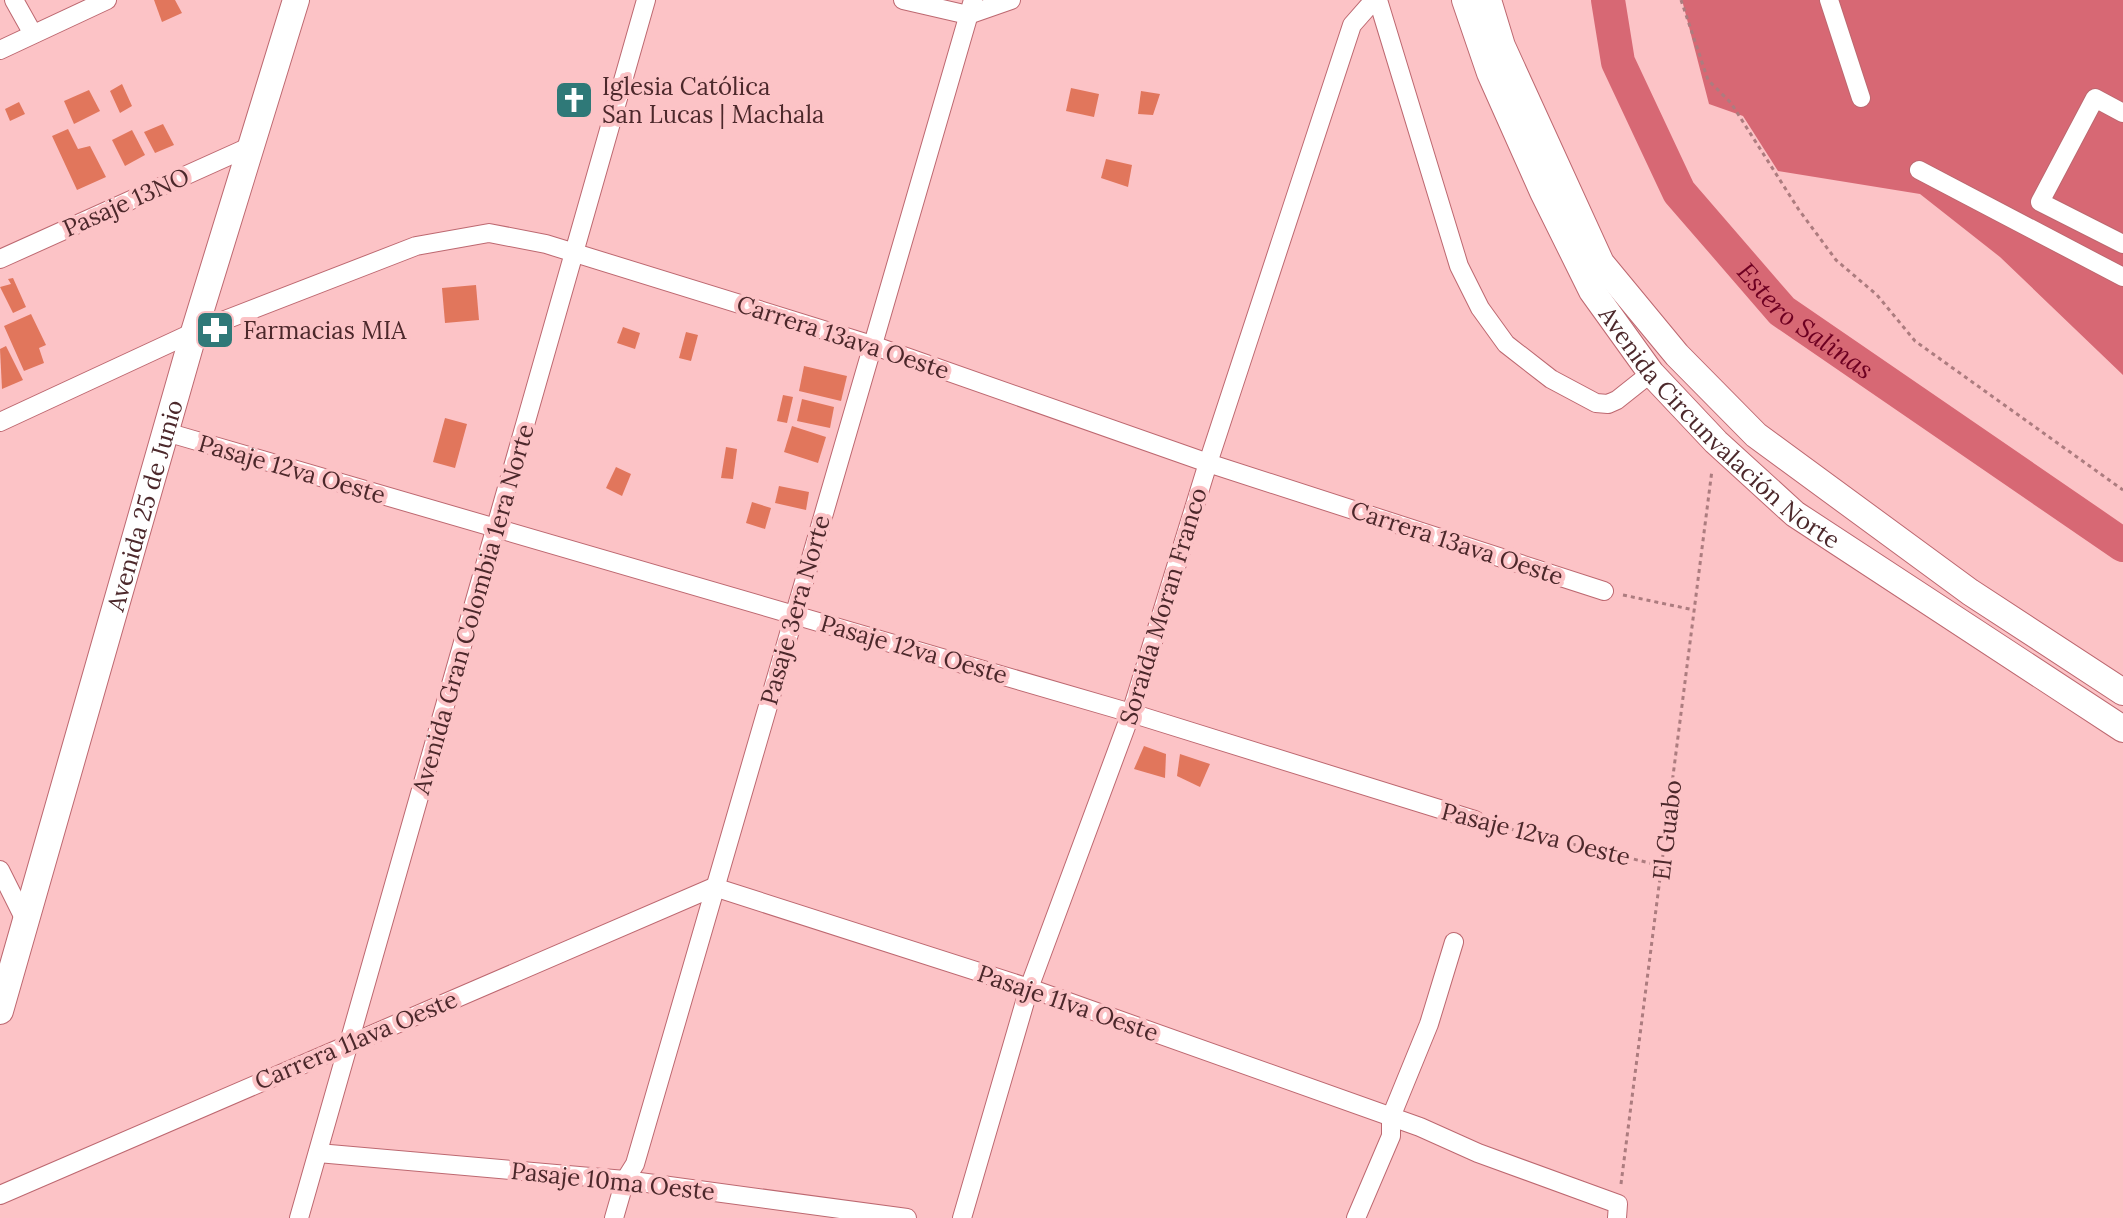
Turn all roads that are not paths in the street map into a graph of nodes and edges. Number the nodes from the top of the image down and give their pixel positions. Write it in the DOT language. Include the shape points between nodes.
graph roads {
  1 [pos="14,0"];
  2 [pos="107,0"];
  3 [pos="296,0"];
  4 [pos="646,0"];
  5 [pos="903,0"];
  6 [pos="1011,0"];
  7 [pos="1376,0"];
  8 [pos="1465,0"];
  9 [pos="1488,0"];
  10 [pos="1829,0"];
  11 [pos="971,8"];
  12 [pos="33,34"];
  13 [pos="0,50"];
  14 [pos="1861,98"];
  15 [pos="2123,113"];
  16 [pos="251,146"];
  17 [pos="1919,170"];
  18 [pos="2123,244"];
  19 [pos="574,252"];
  20 [pos="0,259"];
  21 [pos="2123,277"];
  22 [pos="194,332"];
  23 [pos="872,345"];
  24 [pos="1651,373"];
  25 [pos="0,422"];
  26 [pos="166,432"];
  27 [pos="1756,435"];
  28 [pos="1737,462"];
  29 [pos="1208,463"];
  30 [pos="496,528"];
  31 [pos="1604,591"];
  32 [pos="794,614"];
  33 [pos="2123,692"];
  34 [pos="1131,713"];
  35 [pos="2123,729"];
  36 [pos="1475,820"];
  37 [pos="0,870"];
  38 [pos="714,887"];
  39 [pos="26,922"];
  40 [pos="1454,942"];
  41 [pos="1029,988"];
  42 [pos="0,1011"];
  43 [pos="348,1043"];
  44 [pos="1391,1117"];
  45 [pos="318,1153"];
  46 [pos="625,1180"];
  47 [pos="0,1195"];
  48 [pos="1618,1211"];
  49 [pos="299,1218"];
  50 [pos="614,1218"];
  51 [pos="907,1218"];
  52 [pos="962,1218"];
  53 [pos="1356,1218"];
  1 -- 12 [label="street"];
  2 -- 12 [label="street"];
  3 -- 16 [label="main road, Avenida 25 de Junio"];
  4 -- 19 [label="street, Avenida Gran Colombia 1era Norte"];
  5 -- 11 [label="street"];
  6 -- 11 [label="street"];
  7 -- 24 [label="street" via="1459,266 1506,344 1551,379 1596,403 1617,400"];
  7 -- 29 [label="street, Soraida Moran Franco" via="1352,25"];
  8 -- 24 [label="main road, Avenida Circunvalación Norte" via="1490,73 1592,291"];
  9 -- 27 [label="main road, Avenida Circunvalación Norte" via="1502,46 1601,263 1677,355"];
  10 -- 14 [label="street"];
  11 -- 23 [label="street, Pasaje 3era Norte"];
  12 -- 13 [label="street"];
  15 -- 18 [label="street" via="2095,98 2040,202"];
  16 -- 20 [label="street, Pasaje 13NO"];
  16 -- 22 [label="main road, Avenida 25 de Junio"];
  17 -- 21 [label="street"];
  19 -- 22 [label="street, Carrera 13ava Oeste" via="489,233 416,246"];
  19 -- 23 [label="street, Carrera 13ava Oeste"];
  19 -- 30 [label="street, Avenida Gran Colombia 1era Norte"];
  22 -- 25 [label="street, Carrera 13ava Oeste"];
  22 -- 26 [label="main road, Avenida 25 de Junio"];
  23 -- 29 [label="street, Carrera 13ava Oeste"];
  23 -- 32 [label="street, Pasaje 3era Norte"];
  24 -- 28 [label="main road, Avenida Circunvalación Norte"];
  26 -- 30 [label="street, Pasaje 12va Oeste"];
  26 -- 39 [label="main road, Avenida 25 de Junio"];
  27 -- 28 [label="main road"];
  27 -- 33 [label="main road, Avenida Circunvalación Norte" via="1970,592"];
  28 -- 35 [label="main road, Avenida Circunvalación Norte" via="1795,514"];
  29 -- 31 [label="street, Carrera 13ava Oeste"];
  29 -- 34 [label="street, Soraida Moran Franco"];
  30 -- 32 [label="street, Pasaje 12va Oeste"];
  30 -- 43 [label="street, Avenida Gran Colombia 1era Norte"];
  32 -- 34 [label="street, Pasaje 12va Oeste"];
  32 -- 38 [label="street, Pasaje 3era Norte"];
  34 -- 36 [label="street, Pasaje 12va Oeste"];
  34 -- 41 [label="street, Soraida Moran Franco"];
  37 -- 39 [label="street"];
  38 -- 41 [label="street, Pasaje 11va Oeste"];
  38 -- 43 [label="street, Carrera 11ava Oeste"];
  38 -- 46 [label="street, Pasaje 3era Norte" via="635,1164"];
  39 -- 42 [label="main road, Avenida 25 de Junio"];
  40 -- 44 [label="street" via="1429,1024"];
  41 -- 44 [label="street, Pasaje 11va Oeste"];
  41 -- 52 [label="street, Soraida Moran Franco"];
  43 -- 45 [label="street, Avenida Gran Colombia 1era Norte"];
  43 -- 47 [label="street, Carrera 11ava Oeste"];
  44 -- 48 [label="street, Pasaje 11va Oeste"];
  44 -- 53 [label="street" via="1391,1136"];
  45 -- 46 [label="street, Pasaje 10ma Oeste"];
  45 -- 49 [label="street, Avenida Gran Colombia 1era Norte"];
  46 -- 50 [label="street, Pasaje 3era Norte"];
  46 -- 51 [label="street, Pasaje 10ma Oeste"];
}
